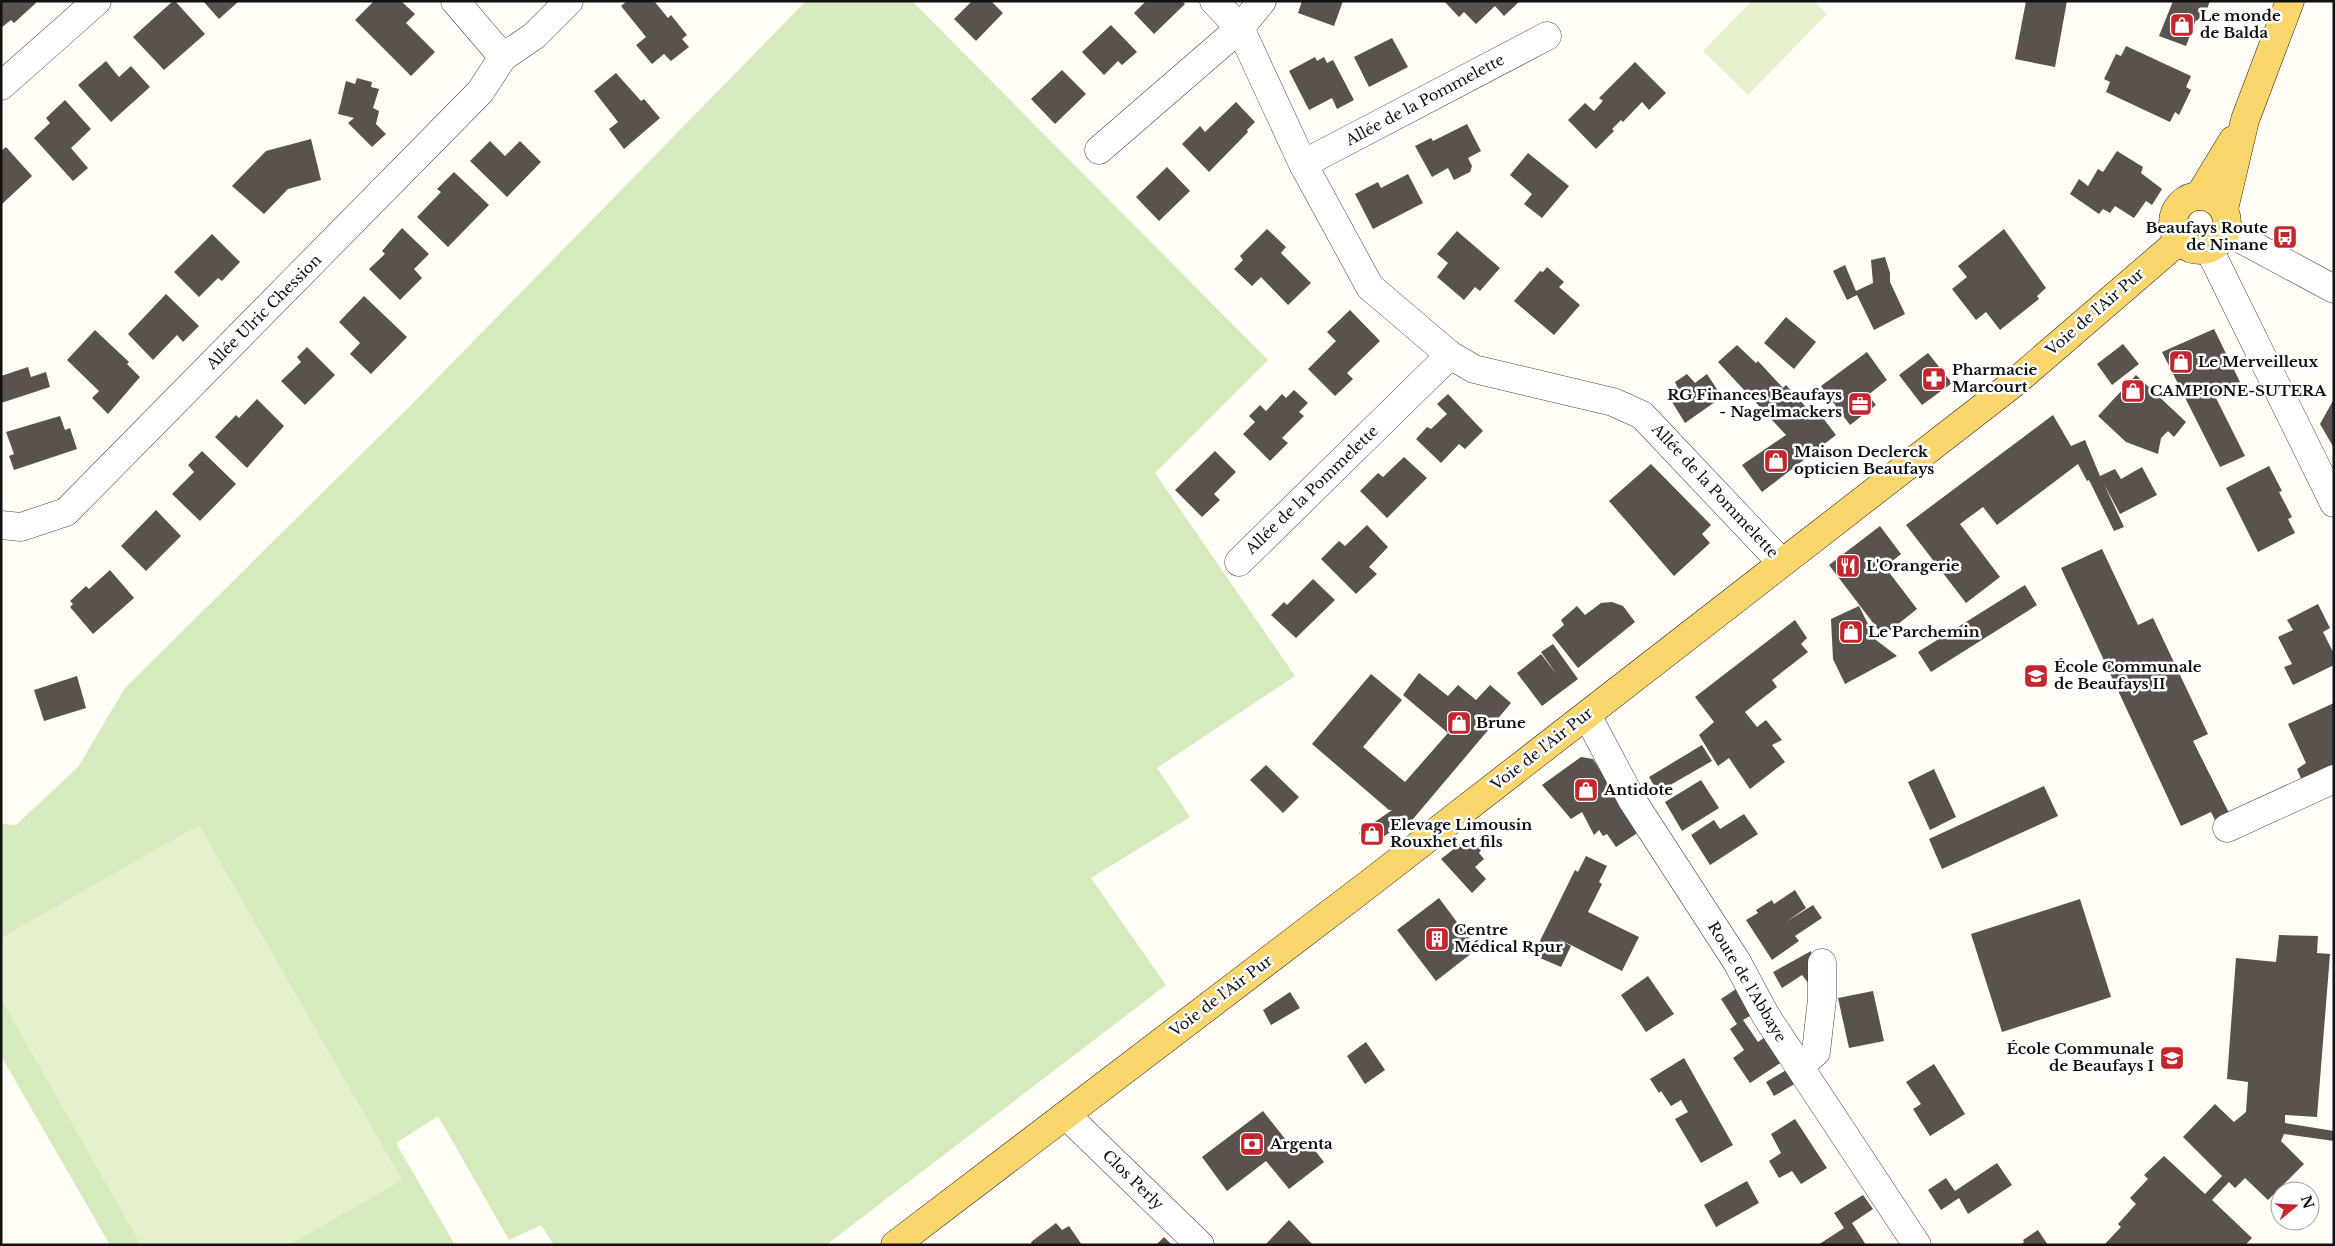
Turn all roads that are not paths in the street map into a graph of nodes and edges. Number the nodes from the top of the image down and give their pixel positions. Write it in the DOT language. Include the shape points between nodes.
graph roads {
  1 [pos="97,1"];
  2 [pos="455,1"];
  3 [pos="569,1"];
  4 [pos="1214,1"];
  5 [pos="1262,1"];
  6 [pos="2290,1"];
  7 [pos="1240,28"];
  8 [pos="1547,36"];
  9 [pos="503,57"];
  10 [pos="1,86"];
  11 [pos="2246,120"];
  12 [pos="1099,150"];
  13 [pos="1303,164"];
  14 [pos="2199,196"];
  15 [pos="2220,229"];
  16 [pos="2180,240"];
  17 [pos="2334,289"];
  18 [pos="1450,355"];
  19 [pos="2334,503"];
  20 [pos="1,525"];
  21 [pos="1238,562"];
  22 [pos="1782,563"];
  23 [pos="1587,715"];
  24 [pos="2334,779"];
  25 [pos="2227,828"];
  26 [pos="1822,963"];
  27 [pos="1800,1066"];
  28 [pos="1066,1115"];
  29 [pos="895,1245"];
  30 [pos="1200,1245"];
  31 [pos="1917,1245"];
  1 -- 10 [label="street"];
  2 -- 9 [label="street"];
  3 -- 9 [label="street" via="534,36"];
  4 -- 7 [label="street, Allée de la Pommelette"];
  5 -- 7 [label="street"];
  6 -- 11 [label="main road"];
  7 -- 12 [label="street"];
  7 -- 13 [label="street, Allée de la Pommelette"];
  8 -- 13 [label="street, Allée de la Pommelette"];
  9 -- 20 [label="street, Allée Ulric Chession" via="480,92 66,512 21,527"];
  11 -- 14 [label="main road"];
  11 -- 15 [label="main road"];
  13 -- 18 [label="street, Allée de la Pommelette" via="1370,287"];
  14 -- 15 [label="main road" via="2213,199"];
  14 -- 16 [label="main road" via="2185,200 2176,212 2173,226"];
  15 -- 16 [label="main road" via="2193,249"];
  15 -- 17 [label="street"];
  15 -- 19 [label="street"];
  16 -- 22 [label="main road, Voie de l'Air Pur" via="2014,383"];
  18 -- 21 [label="street, Allée de la Pommelette"];
  18 -- 22 [label="street, Allée de la Pommelette" via="1474,369 1613,402 1642,415"];
  22 -- 23 [label="main road, Voie de l'Air Pur"];
  23 -- 27 [label="street, Route de l'Abbaye" via="1632,800"];
  23 -- 28 [label="main road, Voie de l'Air Pur"];
  24 -- 25 [label="street"];
  26 -- 27 [label="street" via="1816,1052"];
  27 -- 31 [label="street, Route de l'Abbaye"];
  28 -- 29 [label="main road, Voie de l'Air Pur"];
  28 -- 30 [label="street, Clos Perly"];
}
